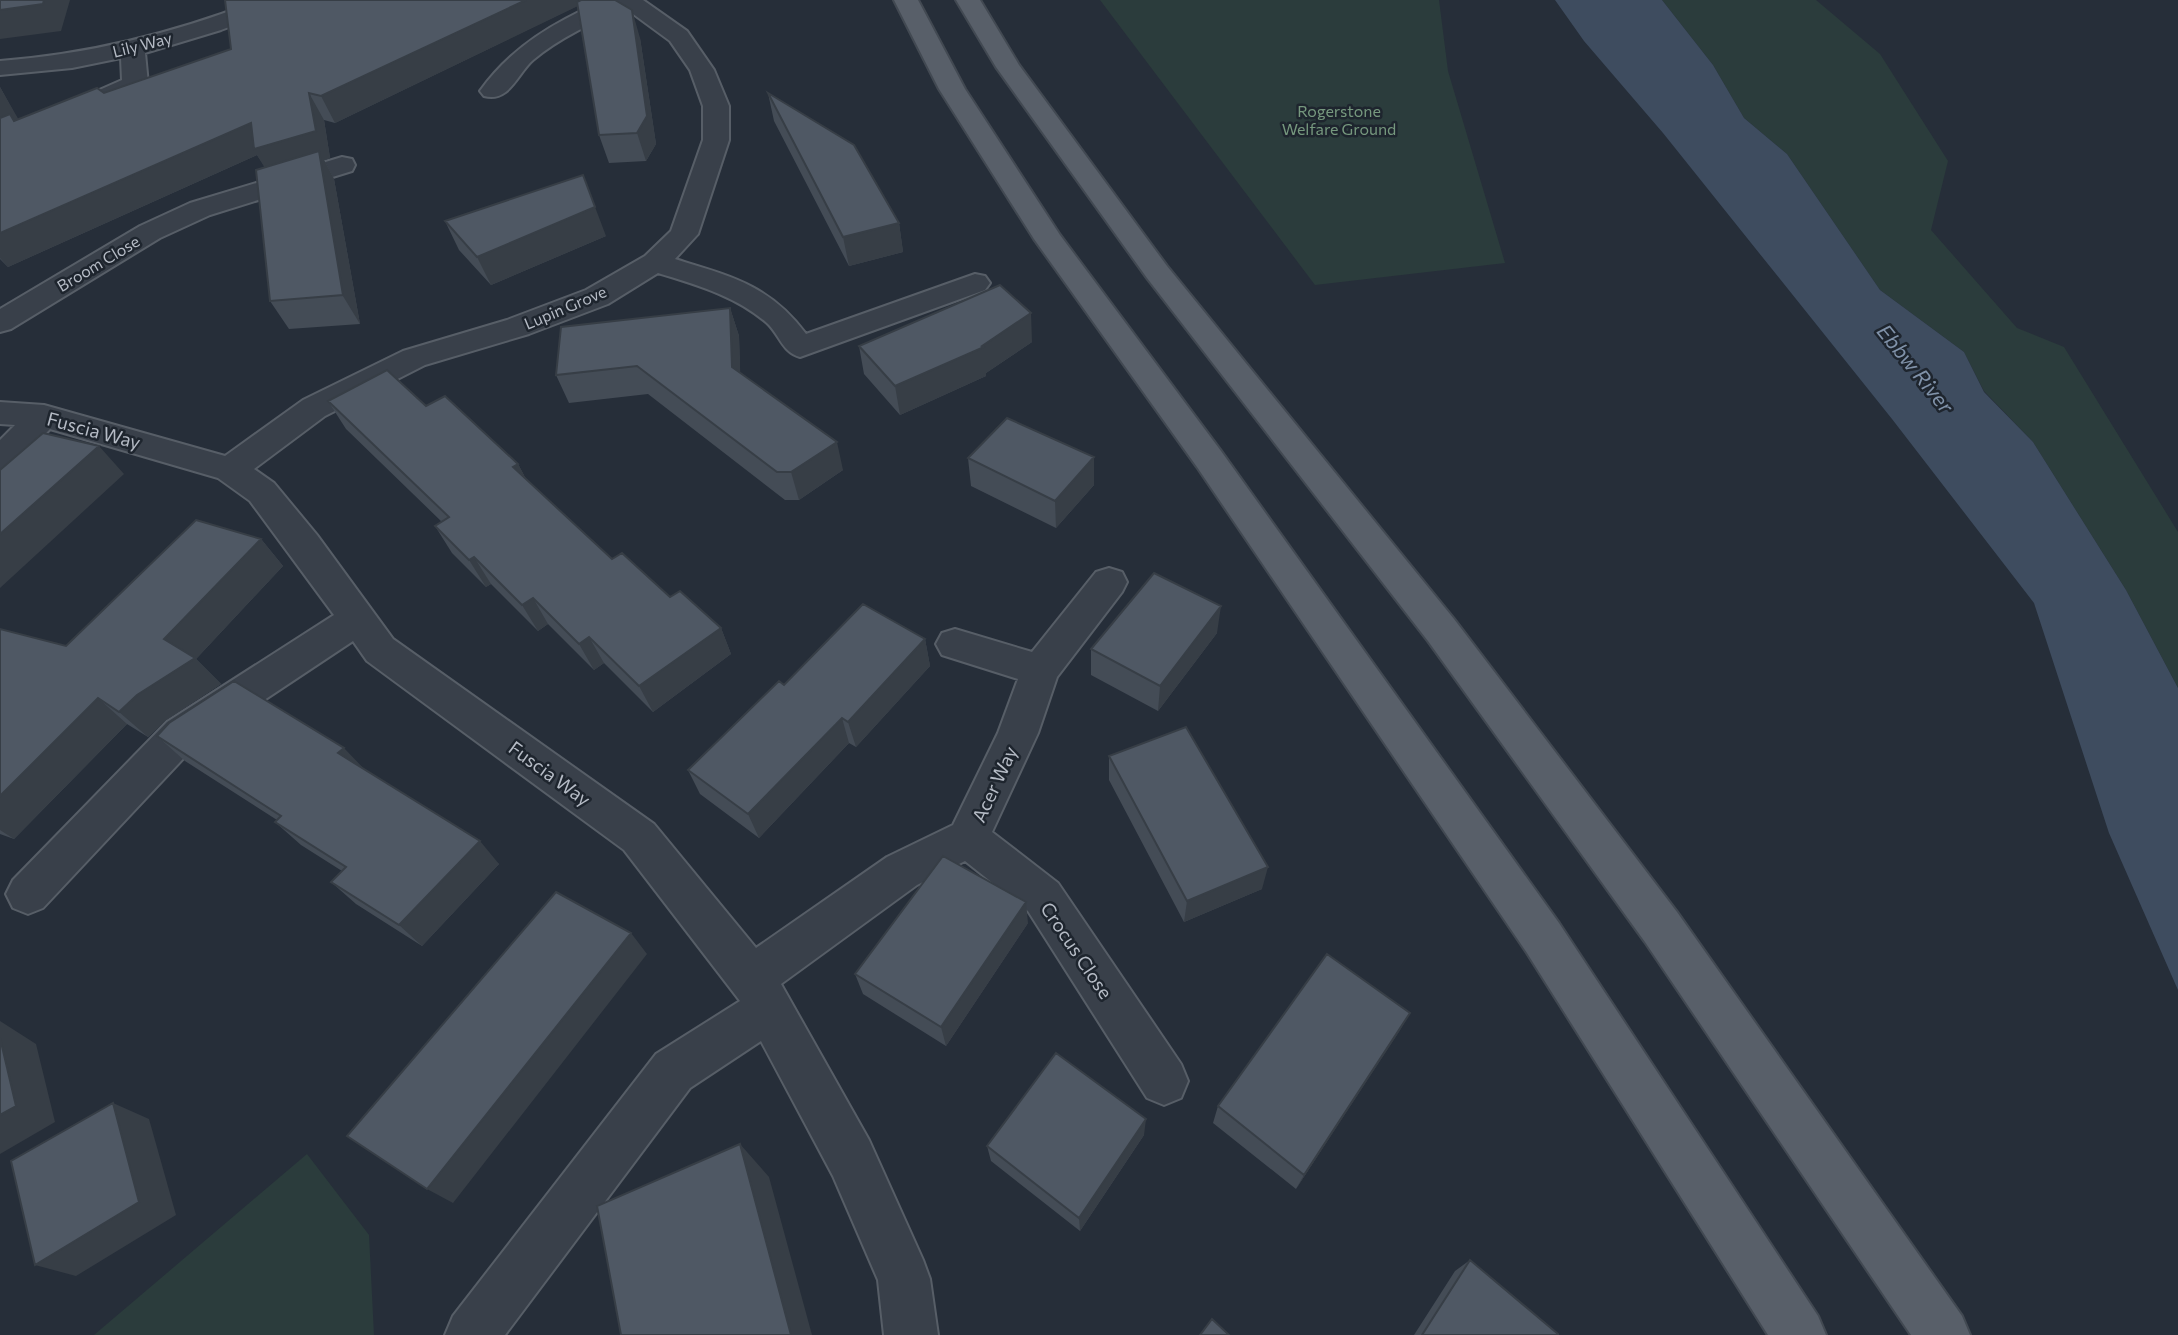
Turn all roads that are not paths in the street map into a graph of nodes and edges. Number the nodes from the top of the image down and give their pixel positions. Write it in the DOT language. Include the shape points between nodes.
graph roads {
  1 [pos="280,0"];
  2 [pos="626,0"];
  3 [pos="906,0"];
  4 [pos="968,0"];
  5 [pos="132,48"];
  6 [pos="0,68"];
  7 [pos="493,91"];
  8 [pos="0,144"];
  9 [pos="342,165"];
  10 [pos="655,262"];
  11 [pos="975,283"];
  12 [pos="0,322"];
  13 [pos="0,413"];
  14 [pos="44,416"];
  15 [pos="0,460"];
  16 [pos="230,469"];
  17 [pos="1109,582"];
  18 [pos="357,619"];
  19 [pos="955,644"];
  20 [pos="1040,670"];
  21 [pos="968,838"];
  22 [pos="28,894"];
  23 [pos="760,993"];
  24 [pos="1164,1081"];
  25 [pos="472,1335"];
  26 [pos="911,1335"];
  27 [pos="1798,1335"];
  28 [pos="1942,1335"];
  1 -- 5 [label="street, Lily Way"];
  2 -- 7 [label="street, Lupin Grove" via="581,19 524,55"];
  2 -- 10 [label="street, Lupin Grove" via="679,36 702,70 716,106 716,140 684,233"];
  3 -- 27 [label="main road" via="952,89 1048,239 1209,458 1543,938"];
  4 -- 28 [label="main road" via="1008,67 1157,272 1441,630 1661,927"];
  5 -- 6 [label="street, Lily Way" via="33,67"];
  5 -- 8 [label="street" via="135,84"];
  9 -- 12 [label="street, Broom Close" via="200,209 150,232"];
  10 -- 11 [label="street" via="729,285 778,317 800,347"];
  10 -- 16 [label="street, Lupin Grove" via="597,297 414,358 314,408"];
  13 -- 14 [label="street, Fuscia Way"];
  14 -- 15 [label="street"];
  14 -- 16 [label="street, Fuscia Way"];
  16 -- 18 [label="street, Fuscia Way" via="262,492"];
  17 -- 20 [label="street, Acer Way"];
  18 -- 22 [label="street" via="181,734"];
  18 -- 23 [label="street, Fuscia Way" via="380,650 639,837"];
  19 -- 20 [label="street"];
  20 -- 21 [label="street, Acer Way" via="1018,733"];
  21 -- 23 [label="street, Acer Way" via="902,871"];
  21 -- 24 [label="street, Crocus Close" via="1043,897"];
  23 -- 25 [label="street, Acer Way" via="673,1071"];
  23 -- 26 [label="street, Fuscia Way" via="851,1158 904,1279"];
}
